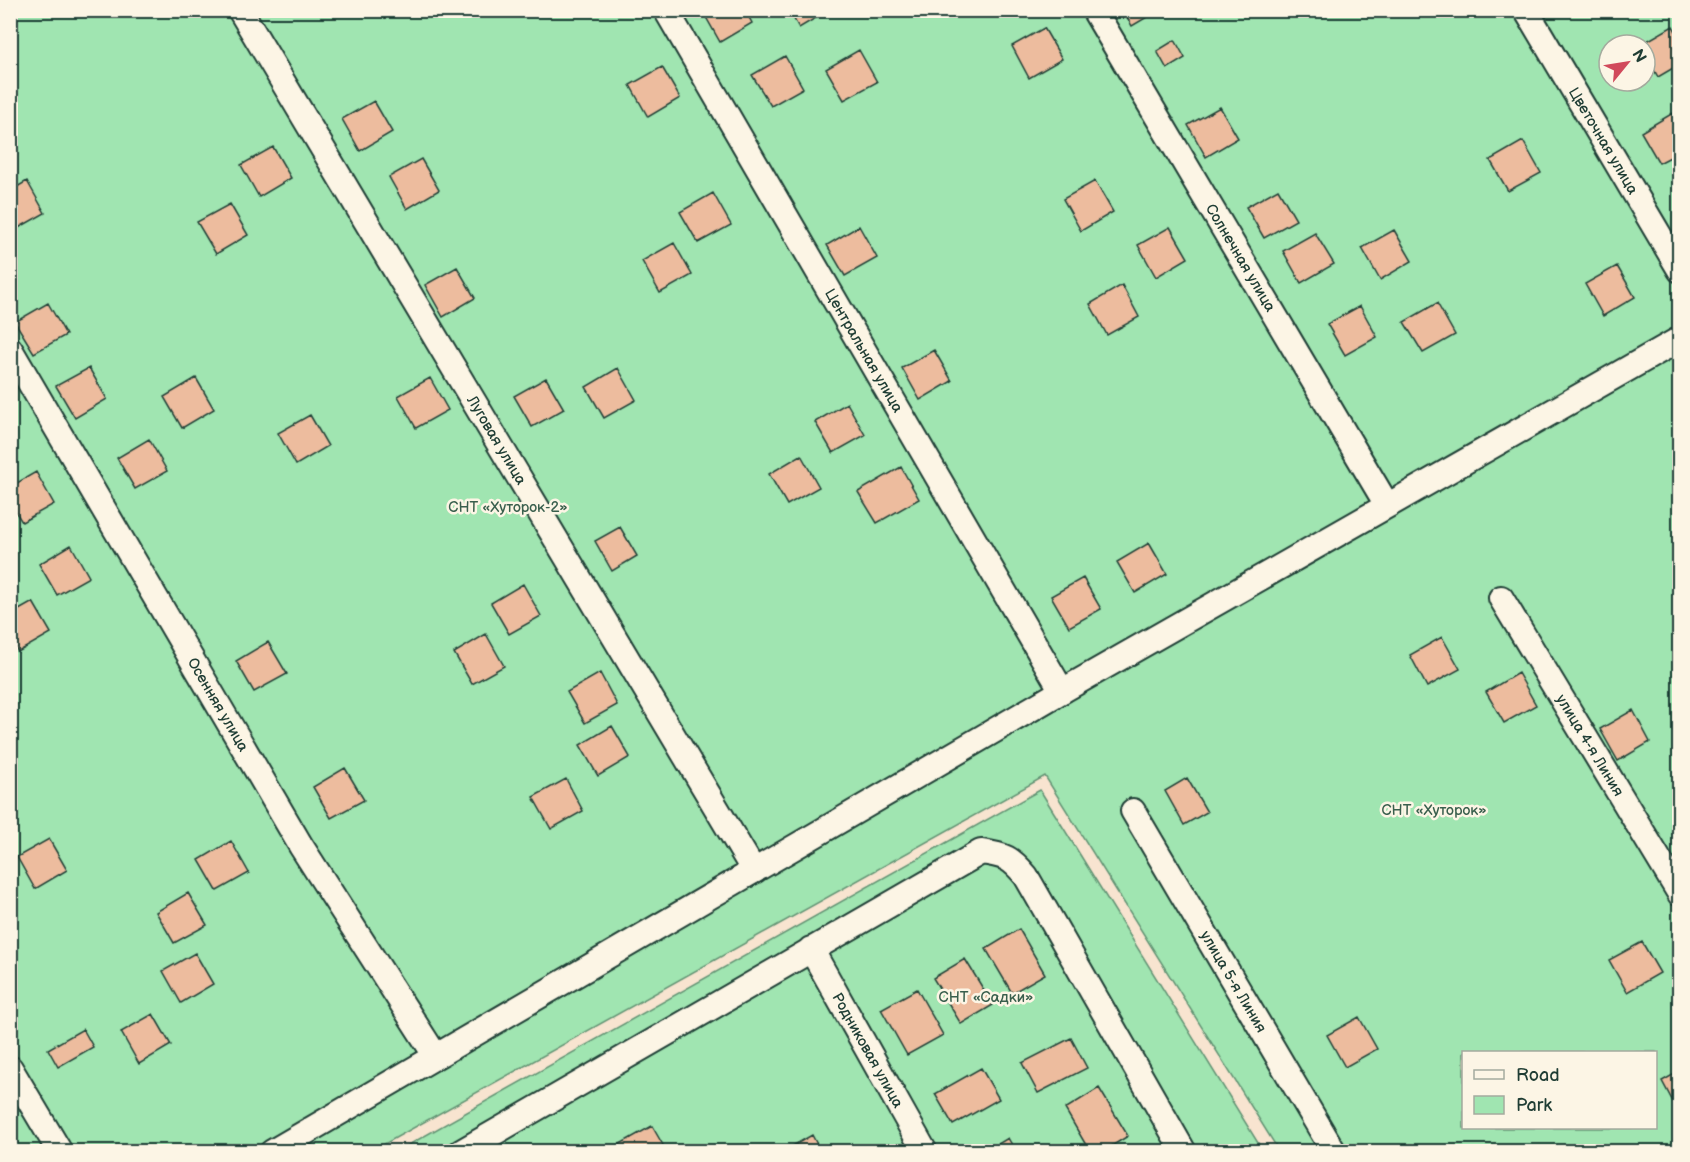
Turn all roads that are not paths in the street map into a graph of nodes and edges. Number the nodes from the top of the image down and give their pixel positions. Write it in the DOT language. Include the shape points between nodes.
graph roads {
  1 [pos="240,10"];
  2 [pos="666,10"];
  3 [pos="1094,10"];
  4 [pos="1526,10"];
  5 [pos="1680,270"];
  6 [pos="1680,339"];
  7 [pos="10,350"];
  8 [pos="1387,505"];
  9 [pos="1502,598"];
  10 [pos="1062,691"];
  11 [pos="1133,811"];
  12 [pos="754,871"];
  13 [pos="1680,894"];
  14 [pos="811,949"];
  15 [pos="435,1055"];
  16 [pos="10,1068"];
  17 [pos="60,1152"];
  18 [pos="272,1152"];
  19 [pos="461,1152"];
  20 [pos="925,1152"];
  21 [pos="1184,1152"];
  22 [pos="1334,1152"];
  1 -- 12 [label="street, Луговая улица"];
  2 -- 10 [label="street, Центральная улица"];
  3 -- 8 [label="street, Солнечная улица"];
  4 -- 5 [label="street, Цветочная улица"];
  6 -- 8 [label="street"];
  7 -- 15 [label="street, Осенняя улица" via="301,846"];
  8 -- 10 [label="street"];
  9 -- 13 [label="street, улица 4-я Линия"];
  10 -- 12 [label="street"];
  11 -- 22 [label="street, улица 5-я Линия"];
  12 -- 15 [label="street"];
  14 -- 19 [label="street"];
  14 -- 20 [label="street, Родниковая улица"];
  14 -- 21 [label="street" via="981,852 1013,860 1026,876"];
  15 -- 18 [label="street"];
  16 -- 17 [label="street"];
}
